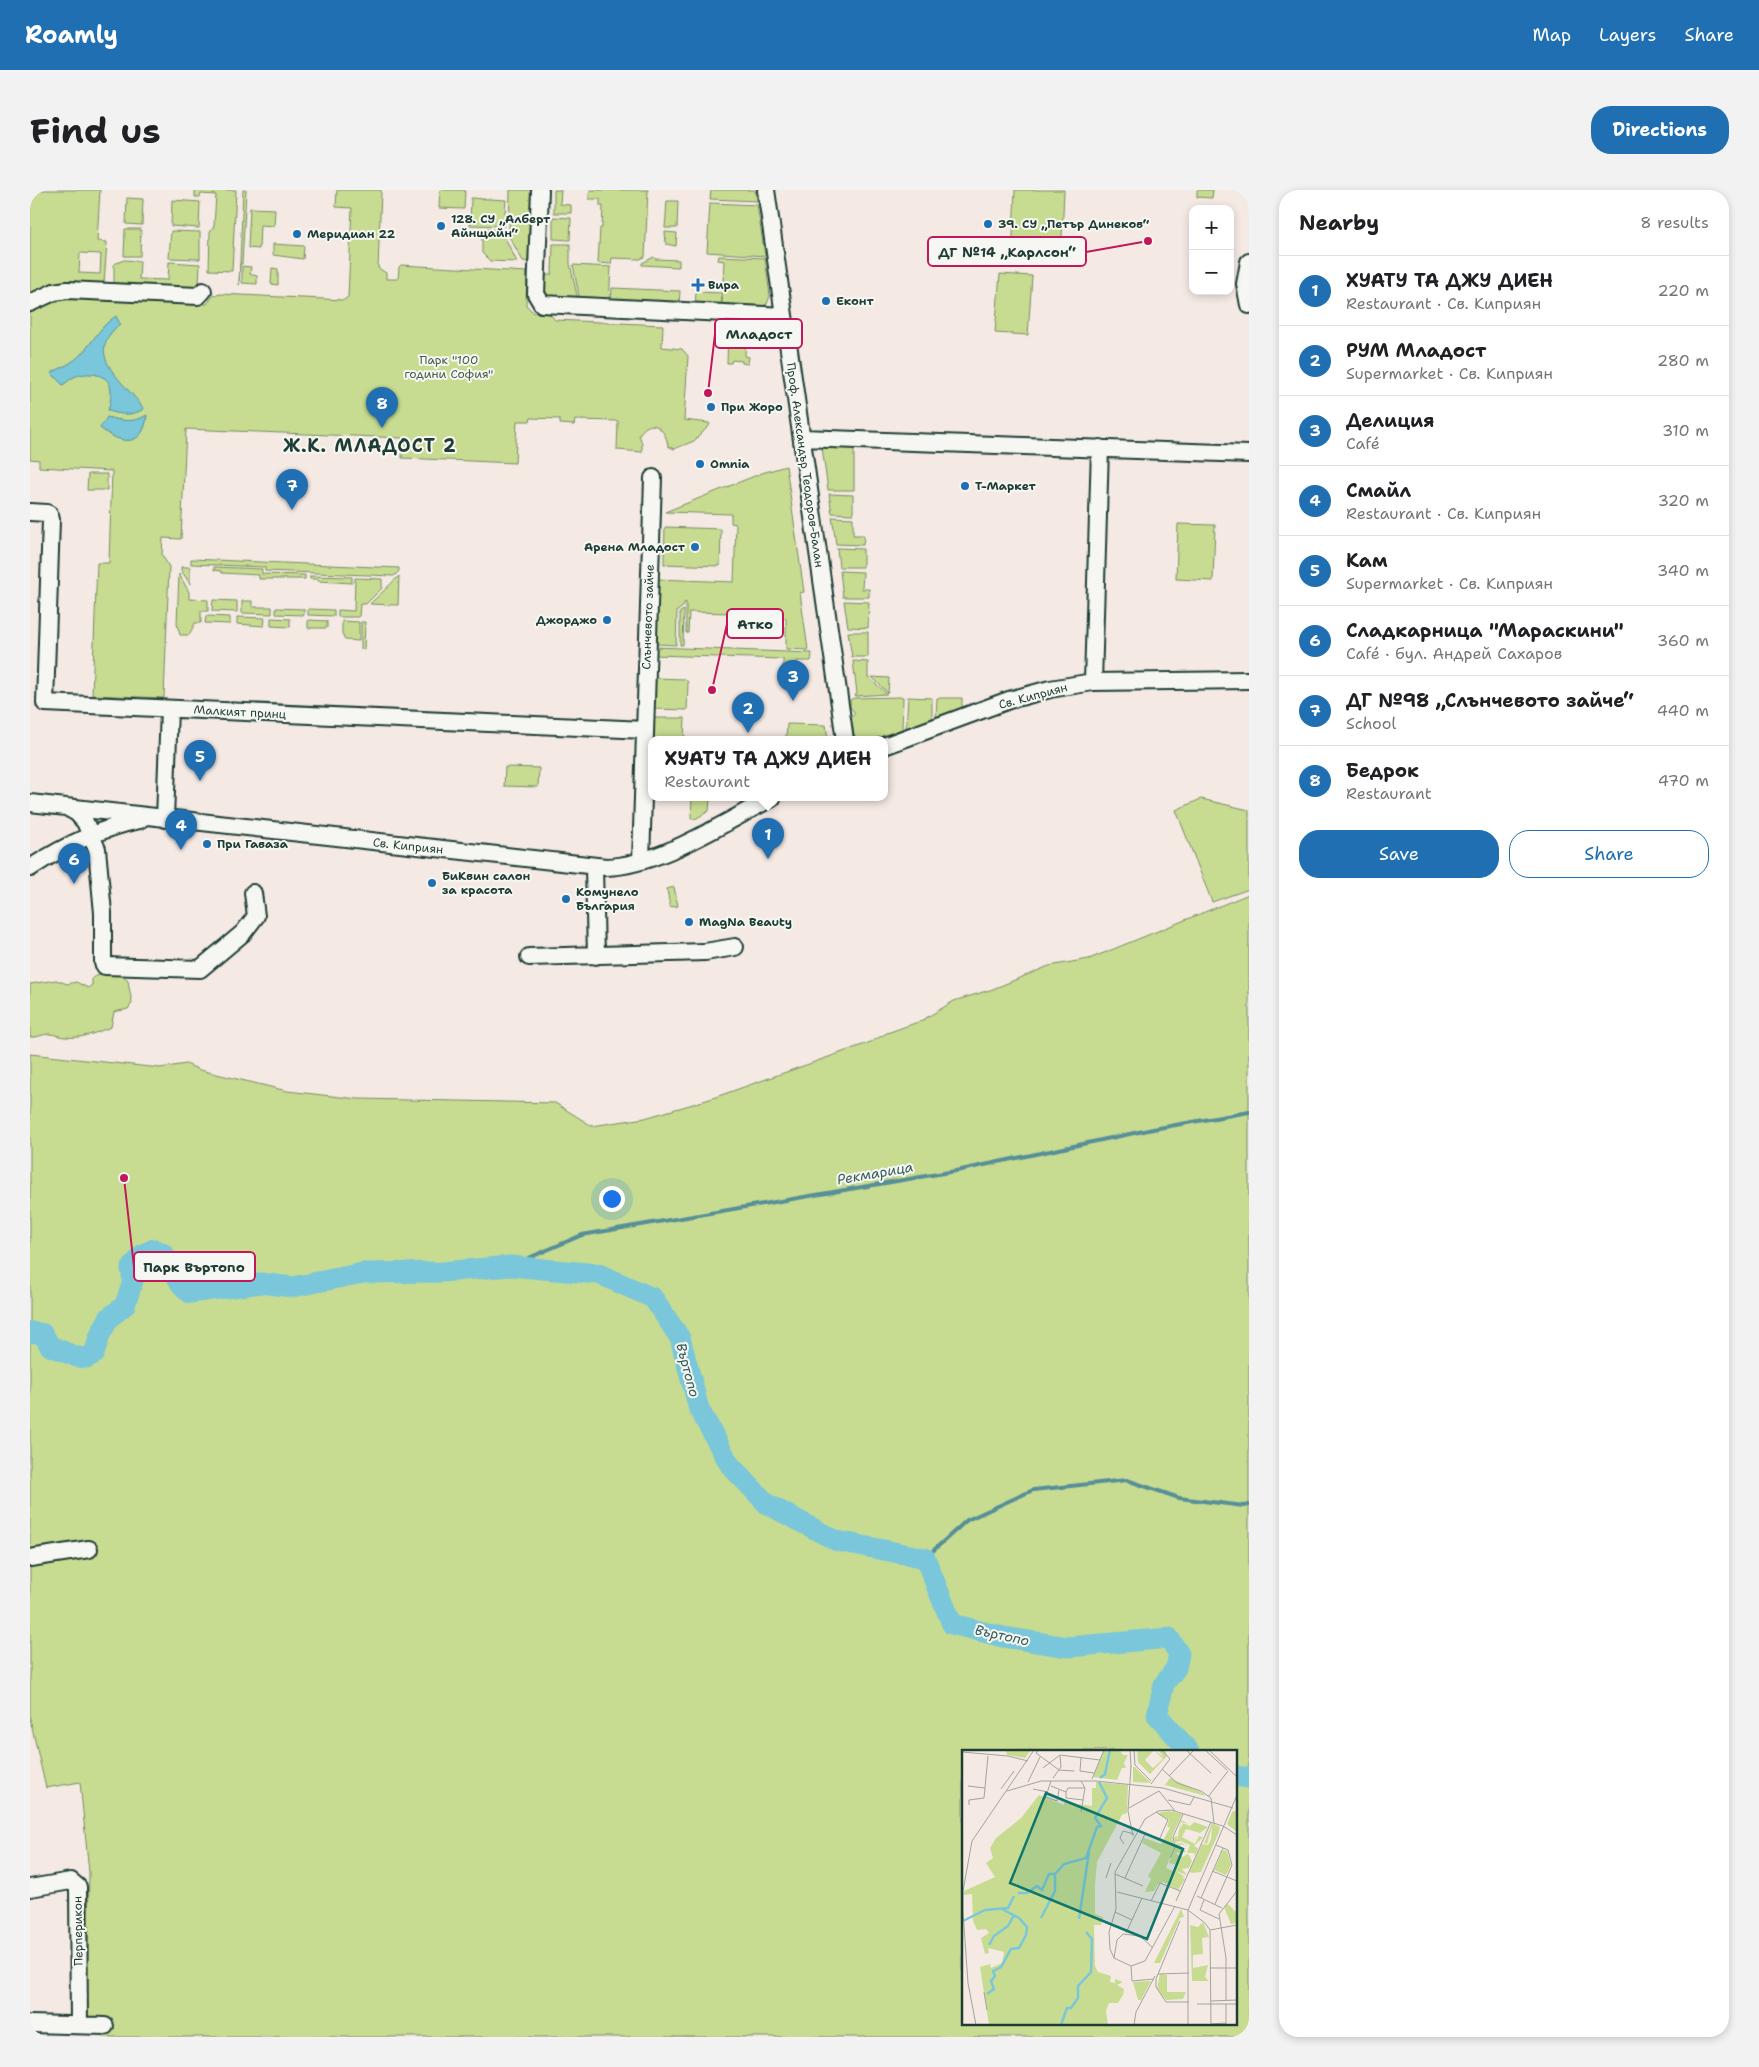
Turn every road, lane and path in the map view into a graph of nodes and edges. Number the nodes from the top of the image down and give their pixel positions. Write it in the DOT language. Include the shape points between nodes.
graph roads {
  1 [pos="540,190"];
  2 [pos="766,190"];
  3 [pos="1249,262"];
  4 [pos="203,291"];
  5 [pos="30,303"];
  6 [pos="1249,305"];
  7 [pos="784,316"];
  8 [pos="802,438"];
  9 [pos="1100,448"];
  10 [pos="1249,454"];
  11 [pos="652,478"];
  12 [pos="30,512"];
  13 [pos="1249,680"];
  14 [pos="1093,682"];
  15 [pos="169,709"];
  16 [pos="645,730"];
  17 [pos="844,736"];
  18 [pos="888,745"];
  19 [pos="766,801"];
  20 [pos="36,804"];
  21 [pos="66,807"];
  22 [pos="158,819"];
  23 [pos="86,837"];
  24 [pos="641,862"];
  25 [pos="594,867"];
  26 [pos="30,868"];
  27 [pos="254,893"];
  28 [pos="735,946"];
  29 [pos="596,956"];
  30 [pos="530,957"];
  31 [pos="88,1549"];
  32 [pos="30,1558"];
  33 [pos="30,1888"];
  34 [pos="30,2024"];
  35 [pos="79,2025"];
  36 [pos="106,2026"];
  1 -- 7 [label="street" via="536,294 542,304"];
  2 -- 7 [label="street, Проф. Александър Теодоров-Балан"];
  3 -- 6 [label="street" via="1245,284"];
  4 -- 5 [label="street" via="198,296 74,290 54,292"];
  7 -- 8 [label="street, Проф. Александър Теодоров-Балан"];
  8 -- 9 [label="street"];
  8 -- 17 [label="street, Проф. Александър Теодоров-Балан"];
  9 -- 10 [label="street"];
  9 -- 14 [label="street"];
  11 -- 16 [label="street, Слънчевото зайче"];
  12 -- 15 [label="street, Малкият принц" via="47,513 51,520 45,703"];
  13 -- 14 [label="street, Св. Киприян"];
  14 -- 18 [label="street, Св. Киприян" via="1009,700"];
  15 -- 16 [label="street, Малкият принц"];
  15 -- 22 [label="street"];
  16 -- 24 [label="street, Слънчевото зайче"];
  19 -- 24 [label="street, Св. Киприян"];
  20 -- 21 [label="street, Св. Киприян"];
  20 -- 23 [label="street" via="63,814"];
  21 -- 22 [label="street, Св. Киприян"];
  21 -- 23 [label="street" via="85,822"];
  22 -- 23 [label="street" via="128,822"];
  22 -- 25 [label="street, Св. Киприян"];
  23 -- 26 [label="street"];
  23 -- 27 [label="street" via="97,854 103,913 102,963 105,966 200,969 243,933 256,916"];
  24 -- 25 [label="street, Св. Киприян"];
  25 -- 29 [label="street"];
  28 -- 29 [label="street" via="705,952"];
  29 -- 30 [label="street"];
  31 -- 32 [label="street"];
  33 -- 35 [label="street, Перперикон" via="71,1881 78,1887"];
  34 -- 35 [label="street"];
  35 -- 36 [label="street"];
}
